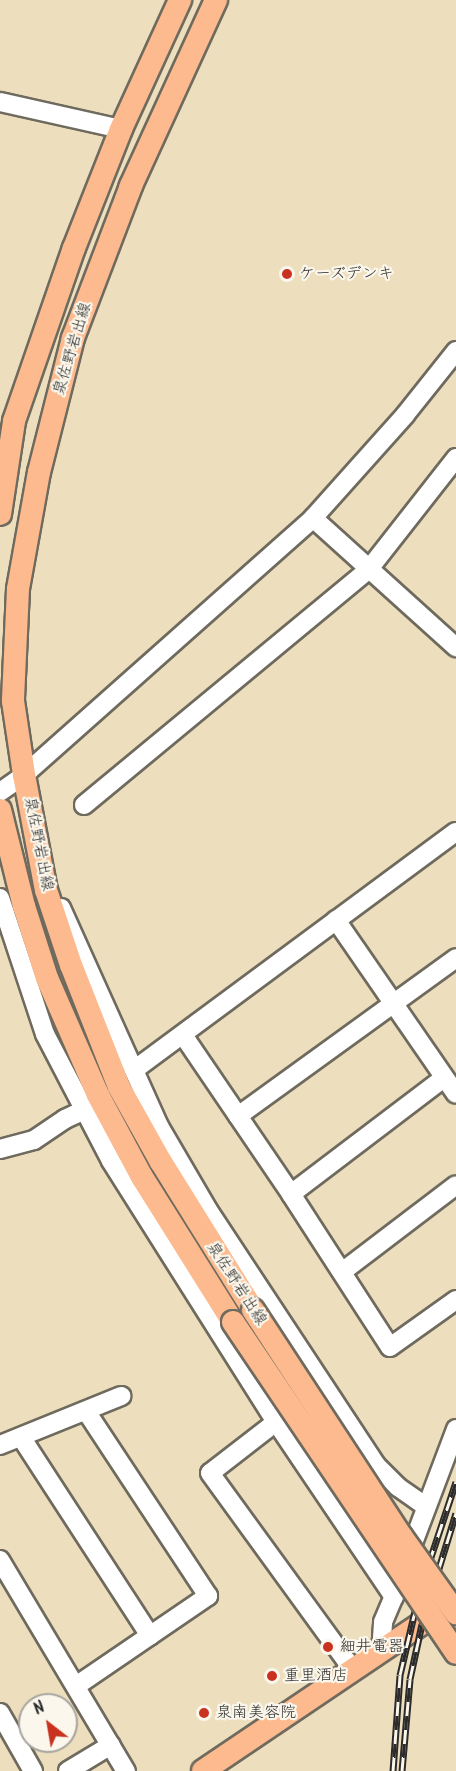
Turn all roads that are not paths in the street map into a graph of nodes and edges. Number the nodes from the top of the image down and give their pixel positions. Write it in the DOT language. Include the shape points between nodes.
graph roads {
  1 [pos="180,0"];
  2 [pos="216,0"];
  3 [pos="0,102"];
  4 [pos="121,129"];
  5 [pos="456,351"];
  6 [pos="456,458"];
  7 [pos="0,514"];
  8 [pos="313,518"];
  9 [pos="369,569"];
  10 [pos="456,647"];
  11 [pos="24,775"];
  12 [pos="0,792"];
  13 [pos="84,805"];
  14 [pos="0,810"];
  15 [pos="456,832"];
  16 [pos="41,864"];
  17 [pos="0,898"];
  18 [pos="336,920"];
  19 [pos="456,958"];
  20 [pos="393,1003"];
  21 [pos="183,1035"];
  22 [pos="134,1070"];
  23 [pos="444,1078"];
  24 [pos="456,1094"];
  25 [pos="82,1111"];
  26 [pos="238,1116"];
  27 [pos="0,1149"];
  28 [pos="456,1185"];
  29 [pos="291,1194"];
  30 [pos="342,1272"];
  31 [pos="456,1300"];
  32 [pos="121,1396"];
  33 [pos="86,1412"];
  34 [pos="276,1422"];
  35 [pos="456,1429"];
  36 [pos="21,1437"];
  37 [pos="0,1445"];
  38 [pos="425,1506"];
  39 [pos="2,1568"];
  40 [pos="394,1597"];
  41 [pos="456,1601"];
  42 [pos="456,1613"];
  43 [pos="150,1636"];
  44 [pos="381,1652"];
  45 [pos="456,1653"];
  46 [pos="353,1670"];
  47 [pos="75,1686"];
  48 [pos="0,1713"];
  49 [pos="111,1745"];
  50 [pos="33,1771"];
  51 [pos="68,1771"];
  52 [pos="126,1771"];
  53 [pos="203,1771"];
  1 -- 4 [label="main road, 泉佐野岩出線"];
  2 -- 11 [label="main road, 泉佐野岩出線" via="131,186 73,338 39,472 18,589 13,700"];
  3 -- 4 [label="street"];
  4 -- 7 [label="main road, 泉佐野岩出線" via="74,248 14,421"];
  5 -- 8 [label="street"];
  6 -- 9 [label="street"];
  8 -- 9 [label="street"];
  8 -- 11 [label="street"];
  9 -- 10 [label="street"];
  9 -- 13 [label="street"];
  11 -- 12 [label="street"];
  11 -- 16 [label="main road, 泉佐野岩出線"];
  14 -- 45 [label="main road, 泉佐野岩出線, bridge" via="47,978 98,1095 141,1177 233,1322"];
  15 -- 18 [label="street"];
  16 -- 22 [label="street"];
  16 -- 42 [label="main road, 泉佐野岩出線, bridge" via="71,965 119,1086 166,1172 401,1536"];
  17 -- 25 [label="street" via="45,1034"];
  18 -- 20 [label="street"];
  18 -- 21 [label="street"];
  19 -- 20 [label="street"];
  20 -- 23 [label="street"];
  20 -- 26 [label="street"];
  21 -- 22 [label="street"];
  21 -- 26 [label="street"];
  22 -- 38 [label="street" via="159,1126 208,1210 376,1466"];
  23 -- 24 [label="street"];
  23 -- 29 [label="street"];
  25 -- 27 [label="street" via="34,1140"];
  25 -- 34 [label="street" via="156,1236"];
  26 -- 29 [label="street"];
  28 -- 30 [label="street"];
  29 -- 30 [label="street"];
  30 -- 31 [label="street" via="390,1347"];
  32 -- 33 [label="street"];
  33 -- 36 [label="street"];
  33 -- 43 [label="street" via="208,1596"];
  34 -- 40 [label="street"];
  34 -- 46 [label="street" via="210,1473"];
  35 -- 38 [label="street"];
  36 -- 37 [label="street"];
  36 -- 43 [label="street"];
  38 -- 40 [label="street"];
  39 -- 47 [label="street"];
  40 -- 44 [label="street" via="383,1623"];
  41 -- 44 [label="main road"];
  43 -- 47 [label="street"];
  44 -- 46 [label="main road"];
  46 -- 53 [label="main road"];
  47 -- 49 [label="street"];
  48 -- 50 [label="street"];
  49 -- 51 [label="street"];
  49 -- 52 [label="street"];
}
